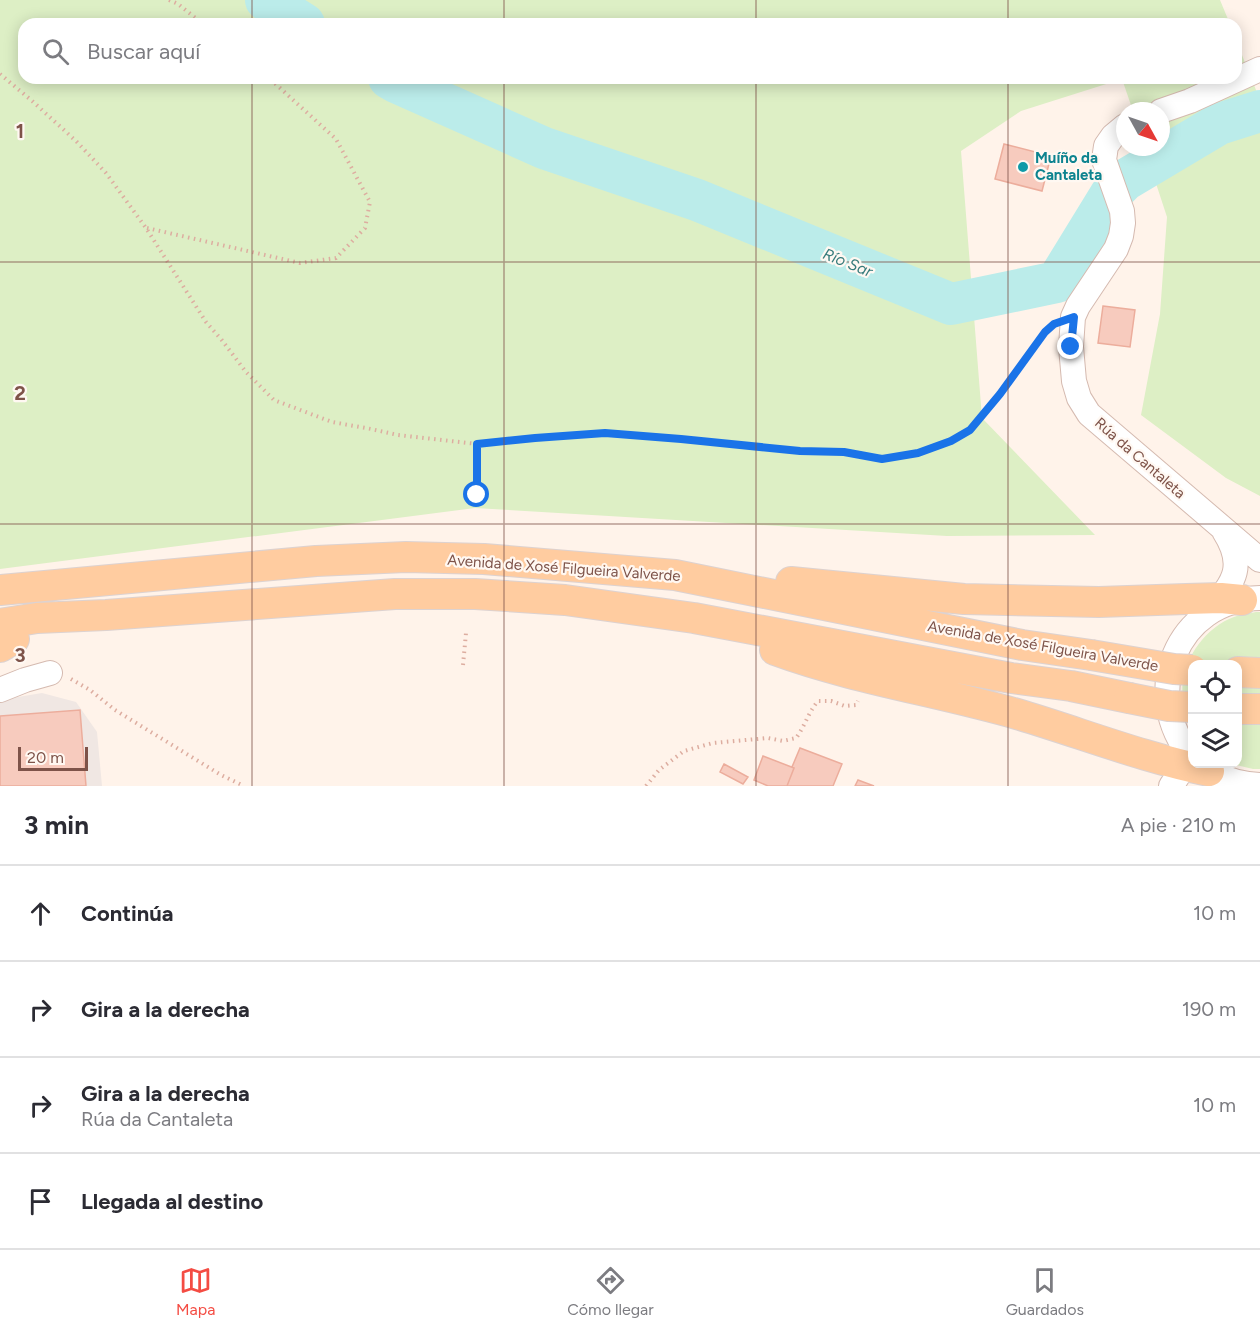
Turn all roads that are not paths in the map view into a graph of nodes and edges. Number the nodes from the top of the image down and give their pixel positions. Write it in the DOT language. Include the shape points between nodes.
graph roads {
  1 [pos="1260,69"];
  2 [pos="1242,77"];
  3 [pos="1227,84"];
  4 [pos="1170,108"];
  5 [pos="1116,134"];
  6 [pos="1253,560"];
  7 [pos="675,575"];
  8 [pos="0,590"];
  9 [pos="1231,604"];
  10 [pos="694,618"];
  11 [pos="4,638"];
  12 [pos="1188,670"];
  13 [pos="1242,672"];
  14 [pos="50,673"];
  15 [pos="1260,673"];
  16 [pos="0,690"];
  17 [pos="1188,707"];
  18 [pos="1242,709"];
  19 [pos="1260,709"];
  20 [pos="1188,761"];
  21 [pos="1188,764"];
  22 [pos="1198,768"];
  23 [pos="1247,785"];
  1 -- 2 [label="street"];
  3 -- 4 [label="street"];
  5 -- 6 [label="street, Rúa da Cantaleta" via="1106,146 1104,160 1123,223 1116,249 1074,317 1071,347 1079,398 1089,414 1223,529"];
  6 -- 9 [label="street, Rúa da Cantaleta" via="1227,591"];
  7 -- 8 [label="main road, Avenida de Xosé Filgueira Valverde" via="484,559 406,557 316,561"];
  7 -- 9 [label="main road" via="820,584 964,599"];
  7 -- 12 [label="main road, Avenida de Xosé Filgueira Valverde, bridge" via="1022,645"];
  9 -- 20 [label="street, Rúa da Cantaleta" via="1189,632 1171,663 1167,680 1170,716"];
  10 -- 11 [label="main road, Avenida de Xosé Filgueira Valverde" via="564,600 395,594 37,618"];
  10 -- 17 [label="main road, Avenida de Xosé Filgueira Valverde, bridge"];
  10 -- 21 [label="main road" via="789,654 865,677 1016,714"];
  13 -- 15 [label="main road"];
  14 -- 16 [label="street"];
  18 -- 19 [label="main road"];
  22 -- 23 [label="street"];
}
